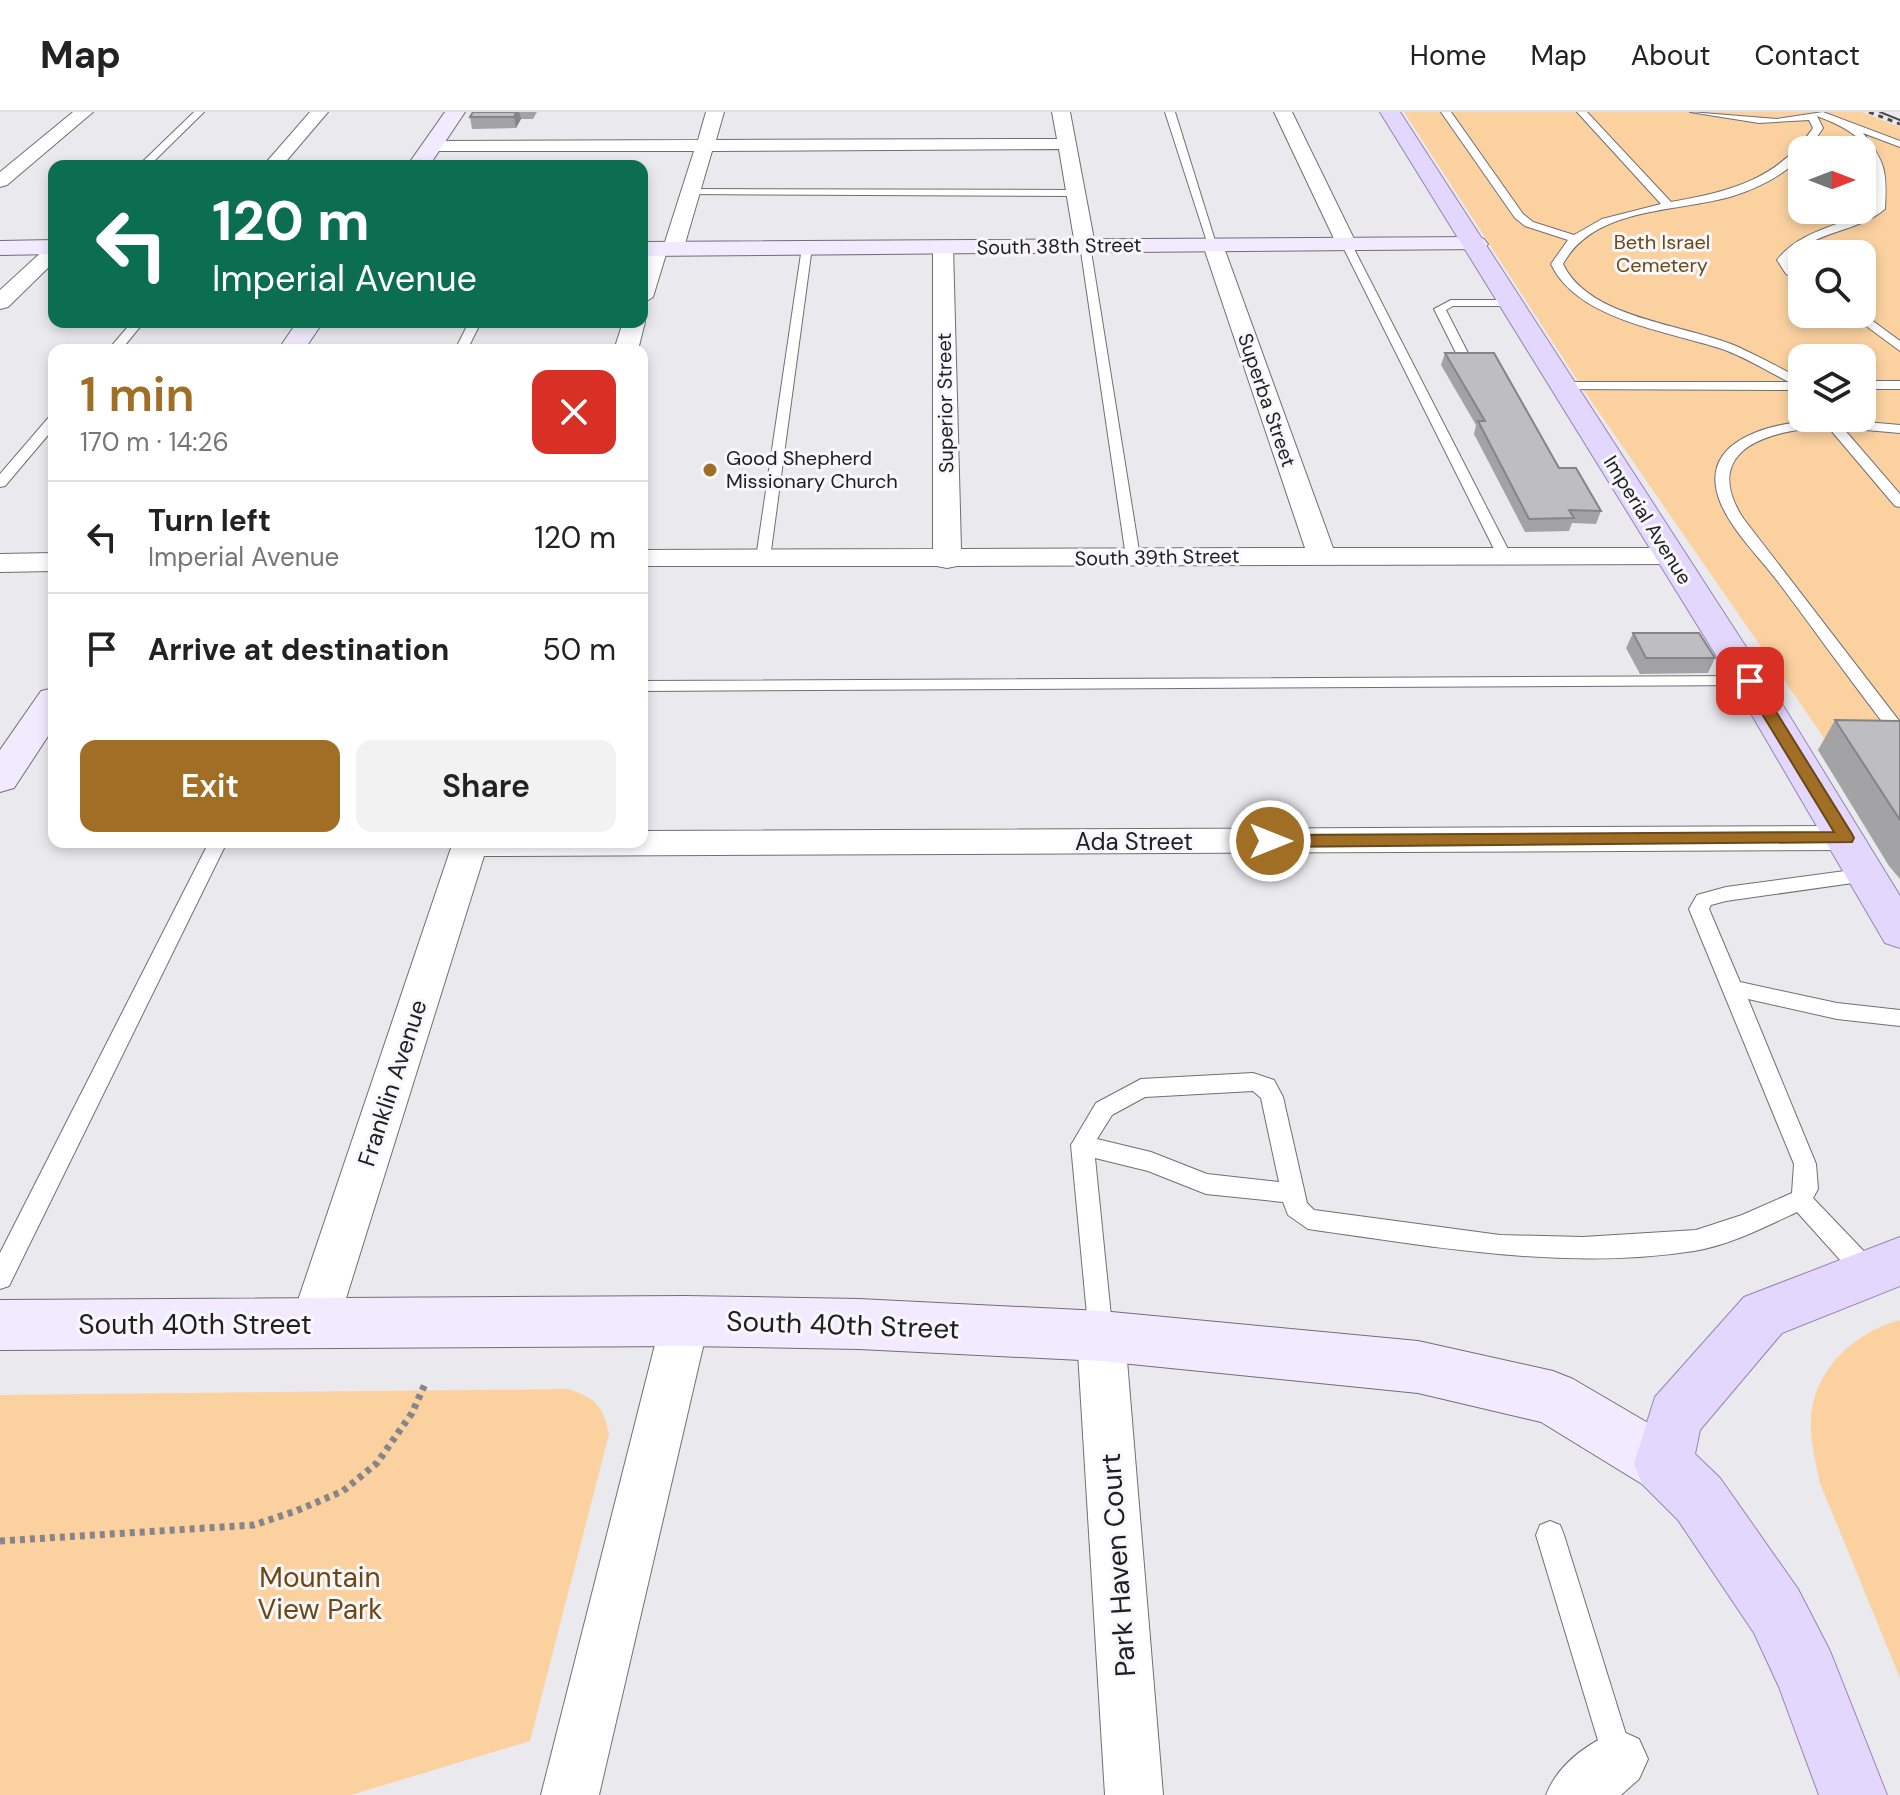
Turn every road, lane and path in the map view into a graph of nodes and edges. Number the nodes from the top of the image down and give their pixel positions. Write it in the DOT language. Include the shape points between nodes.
graph roads {
  1 [pos="84,112"];
  2 [pos="199,112"];
  3 [pos="319,112"];
  4 [pos="455,112"];
  5 [pos="715,112"];
  6 [pos="1061,112"];
  7 [pos="1170,112"];
  8 [pos="1283,112"];
  9 [pos="1390,112"];
  10 [pos="1446,112"];
  11 [pos="1582,112"];
  12 [pos="1695,112"];
  13 [pos="1815,114"];
  14 [pos="1852,126"];
  15 [pos="1813,136"];
  16 [pos="1066,144"];
  17 [pos="1900,144"];
  18 [pos="705,145"];
  19 [pos="432,146"];
  20 [pos="149,160"];
  21 [pos="277,160"];
  22 [pos="422,160"];
  23 [pos="1788,162"];
  24 [pos="0,181"];
  25 [pos="691,192"];
  26 [pos="1075,193"];
  27 [pos="1669,206"];
  28 [pos="1574,238"];
  29 [pos="1808,240"];
  30 [pos="1476,244"];
  31 [pos="1085,245"];
  32 [pos="1213,245"];
  33 [pos="1347,245"];
  34 [pos="807,247"];
  35 [pos="943,247"];
  36 [pos="0,248"];
  37 [pos="658,248"];
  38 [pos="48,249"];
  39 [pos="48,255"];
  40 [pos="648,279"];
  41 [pos="0,302"];
  42 [pos="1512,303"];
  43 [pos="133,328"];
  44 [pos="1875,328"];
  45 [pos="119,344"];
  46 [pos="1900,347"];
  47 [pos="1464,357"];
  48 [pos="1788,378"];
  49 [pos="1563,385"];
  50 [pos="1788,385"];
  51 [pos="1876,385"];
  52 [pos="1900,385"];
  53 [pos="1876,426"];
  54 [pos="48,427"];
  55 [pos="1788,428"];
  56 [pos="1900,429"];
  57 [pos="1839,432"];
  58 [pos="0,483"];
  59 [pos="1900,503"];
  60 [pos="1321,555"];
  61 [pos="1504,555"];
  62 [pos="1672,556"];
  63 [pos="1133,557"];
  64 [pos="648,558"];
  65 [pos="763,558"];
  66 [pos="947,560"];
  67 [pos="48,562"];
  68 [pos="0,563"];
  69 [pos="1750,681"];
  70 [pos="648,686"];
  71 [pos="48,708"];
  72 [pos="1900,733"];
  73 [pos="0,779"];
  74 [pos="1846,838"];
  75 [pos="648,842"];
  76 [pos="215,848"];
  77 [pos="468,848"];
  78 [pos="1867,875"];
  79 [pos="1900,932"];
  80 [pos="1733,988"];
  81 [pos="1900,1018"];
  82 [pos="1082,1145"];
  83 [pos="1293,1193"];
  84 [pos="1800,1200"];
  85 [pos="1885,1268"];
  86 [pos="0,1278"];
  87 [pos="685,1321"];
  88 [pos="314,1324"];
  89 [pos="0,1325"];
  90 [pos="1101,1336"];
  91 [pos="425,1384"];
  92 [pos="1663,1464"];
  93 [pos="1550,1535"];
  94 [pos="0,1541"];
  95 [pos="1619,1759"];
  96 [pos="570,1795"];
  97 [pos="1134,1795"];
  98 [pos="1575,1795"];
  99 [pos="1853,1795"];
  1 -- 24 [label="street"];
  2 -- 20 [label="lane"];
  3 -- 21 [label="street"];
  4 -- 19 [label="street"];
  5 -- 18 [label="street"];
  6 -- 16 [label="street"];
  7 -- 32 [label="lane"];
  8 -- 33 [label="street"];
  9 -- 30 [label="main road, Imperial Avenue"];
  10 -- 28 [label="lane" via="1519,216"];
  11 -- 27 [label="lane"];
  12 -- 13 [label="lane" via="1774,120"];
  13 -- 14 [label="lane"];
  13 -- 15 [label="lane" via="1818,128"];
  14 -- 17 [label="lane"];
  14 -- 29 [label="lane" via="1878,159 1880,209"];
  16 -- 18 [label="street"];
  16 -- 26 [label="street"];
  18 -- 19 [label="street"];
  18 -- 25 [label="street"];
  19 -- 22 [label="street"];
  23 -- 27 [label="lane" via="1727,194"];
  25 -- 26 [label="lane"];
  25 -- 37 [label="street"];
  26 -- 31 [label="street"];
  27 -- 28 [label="lane" via="1599,224"];
  28 -- 48 [label="lane" via="1557,264 1565,281 1582,295 1623,315 1730,348"];
  30 -- 33 [label="street, South 38th Street"];
  30 -- 42 [label="main road, Imperial Avenue"];
  31 -- 32 [label="street, South 38th Street"];
  31 -- 35 [label="street, South 38th Street"];
  31 -- 63 [label="lane"];
  32 -- 33 [label="street, South 38th Street"];
  32 -- 60 [label="street, Superba Street"];
  33 -- 61 [label="lane"];
  34 -- 35 [label="street, South 38th Street"];
  34 -- 37 [label="street, South 38th Street"];
  34 -- 65 [label="lane"];
  35 -- 66 [label="street, Superior Street"];
  36 -- 38 [label="street"];
  37 -- 40 [label="street"];
  39 -- 41 [label="street"];
  42 -- 47 [label="lane" via="1451,303 1440,309"];
  42 -- 49 [label="main road, Imperial Avenue"];
  43 -- 45 [label="lane"];
  44 -- 46 [label="lane"];
  49 -- 50 [label="lane"];
  49 -- 62 [label="main road, Imperial Avenue"];
  51 -- 52 [label="lane"];
  53 -- 56 [label="lane"];
  54 -- 58 [label="lane"];
  55 -- 72 [label="lane" via="1731,451 1724,464 1727,504"];
  57 -- 59 [label="lane"];
  60 -- 61 [label="street, South 39th Street"];
  60 -- 63 [label="street, South 39th Street"];
  61 -- 62 [label="street, South 39th Street"];
  62 -- 69 [label="main road, Imperial Avenue"];
  63 -- 66 [label="street, South 39th Street"];
  64 -- 65 [label="street, South 39th Street"];
  65 -- 66 [label="street, South 39th Street"];
  67 -- 68 [label="street"];
  69 -- 70 [label="lane"];
  69 -- 74 [label="main road, Imperial Avenue"];
  71 -- 73 [label="street"];
  74 -- 75 [label="street, Ada Street"];
  74 -- 78 [label="main road, Imperial Avenue"];
  76 -- 86 [label="lane"];
  77 -- 88 [label="street, Franklin Avenue"];
  78 -- 79 [label="main road, Imperial Avenue"];
  78 -- 80 [label="lane" via="1704,900 1701,919"];
  80 -- 81 [label="lane" via="1837,1011"];
  80 -- 84 [label="lane" via="1805,1164 1806,1189"];
  82 -- 83 [label="lane" via="1151,1162 1206,1184"];
  82 -- 83 [label="lane" via="1104,1109 1141,1088 1253,1082 1266,1086 1272,1097"];
  82 -- 90 [label="lane"];
  83 -- 84 [label="lane" via="1296,1208 1308,1219 1500,1246 1583,1248 1696,1240"];
  84 -- 85 [label="lane"];
  85 -- 92 [label="main road" via="1763,1315 1675,1417"];
  87 -- 88 [label="street, South 40th Street"];
  87 -- 90 [label="street, South 40th Street"];
  87 -- 96 [label="street"];
  88 -- 89 [label="street, South 40th Street"];
  90 -- 92 [label="street, South 40th Street" via="1418,1367 1553,1398"];
  90 -- 97 [label="street, Park Haven Court"];
  91 -- 94 [label="path" via="377,1463 343,1491 296,1511 254,1525"];
  92 -- 99 [label="main road" via="1699,1499 1776,1611 1807,1674"];
  93 -- 95 [label="lane"];
  95 -- 98 [label="street"];
}
